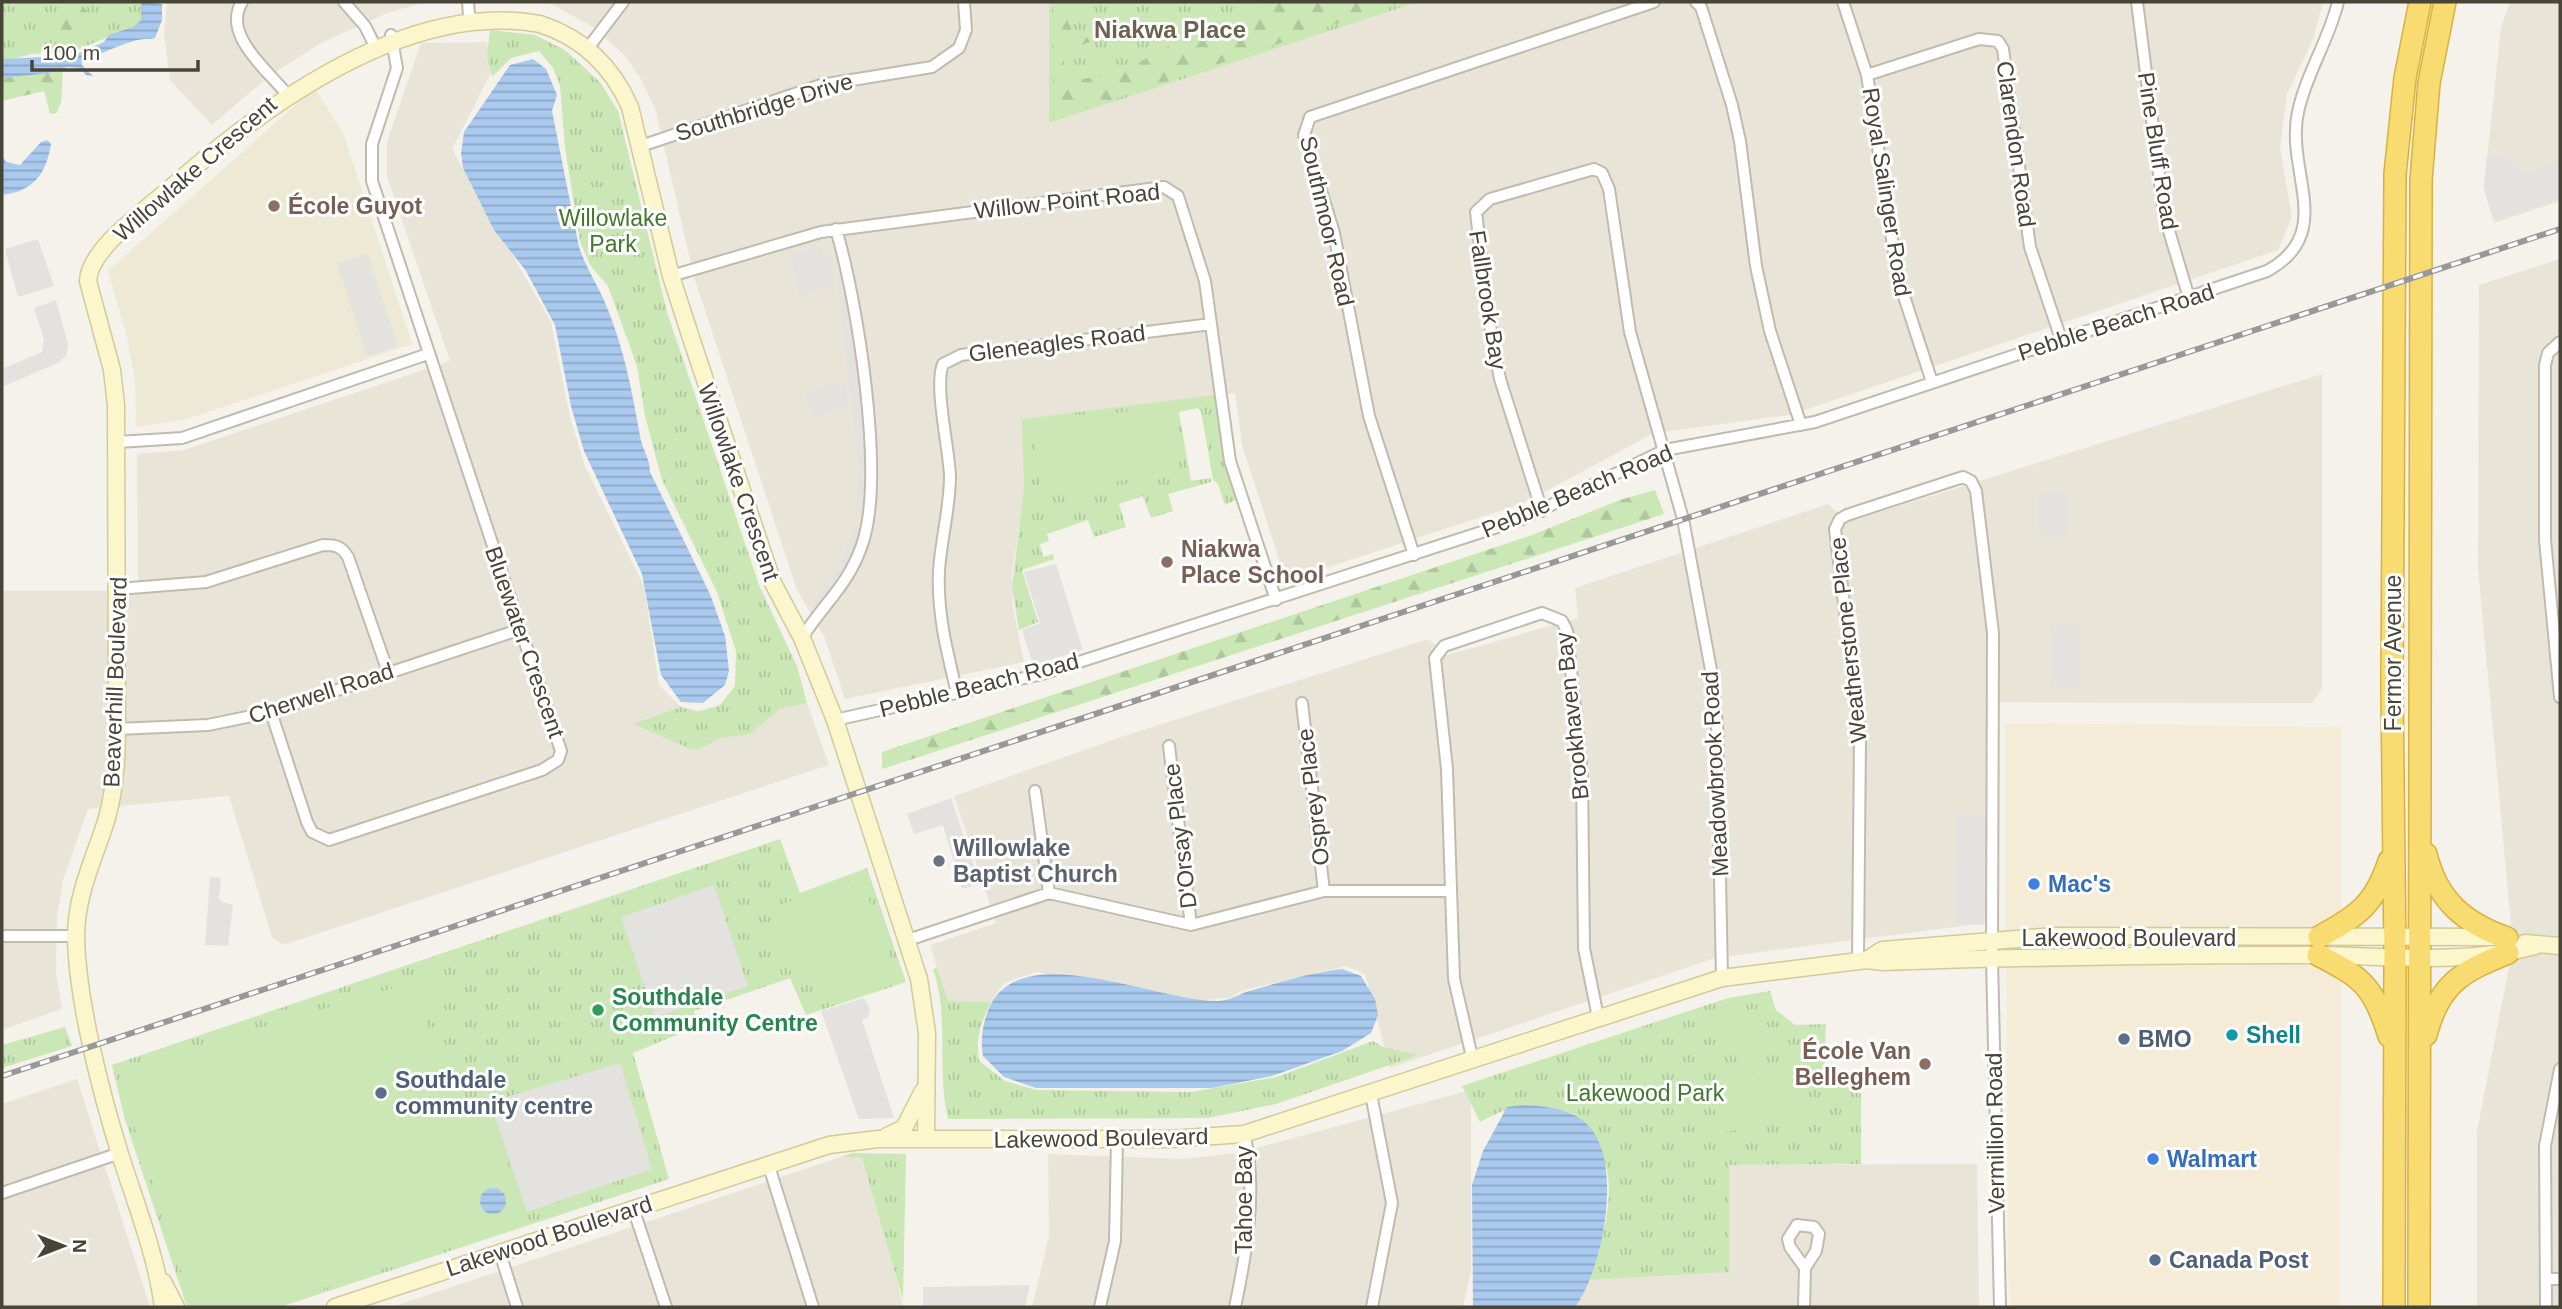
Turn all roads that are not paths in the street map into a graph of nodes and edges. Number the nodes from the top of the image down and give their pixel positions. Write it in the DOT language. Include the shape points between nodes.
graph roads {
  1 [pos="242,2"];
  2 [pos="344,2"];
  3 [pos="623,2"];
  4 [pos="964,2"];
  5 [pos="1654,2"];
  6 [pos="1696,2"];
  7 [pos="1843,2"];
  8 [pos="2137,2"];
  9 [pos="2338,2"];
  10 [pos="2420,2"];
  11 [pos="2445,2"];
  12 [pos="469,8"];
  13 [pos="391,35"];
  14 [pos="373,42"];
  15 [pos="588,48"];
  16 [pos="1867,75"];
  17 [pos="285,92"];
  18 [pos="641,146"];
  19 [pos="836,229"];
  20 [pos="105,247"];
  21 [pos="671,276"];
  22 [pos="2189,298"];
  23 [pos="1211,324"];
  24 [pos="2061,339"];
  25 [pos="2560,342"];
  26 [pos="428,354"];
  27 [pos="1932,382"];
  28 [pos="1801,425"];
  29 [pos="118,442"];
  30 [pos="1665,450"];
  31 [pos="1542,511"];
  32 [pos="1413,555"];
  33 [pos="118,589"];
  34 [pos="1276,600"];
  35 [pos="520,629"];
  36 [pos="802,638"];
  37 [pos="388,671"];
  38 [pos="957,693"];
  39 [pos="2560,697"];
  40 [pos="1301,703"];
  41 [pos="271,712"];
  42 [pos="835,720"];
  43 [pos="117,729"];
  44 [pos="1169,746"];
  45 [pos="1035,792"];
  46 [pos="2419,823"];
  47 [pos="2394,842"];
  48 [pos="1324,891"];
  49 [pos="1451,891"];
  50 [pos="1049,892"];
  51 [pos="1191,925"];
  52 [pos="2395,935"];
  53 [pos="2419,935"];
  54 [pos="2,936"];
  55 [pos="76,936"];
  56 [pos="2182,937"];
  57 [pos="1992,939"];
  58 [pos="908,940"];
  59 [pos="2319,946"];
  60 [pos="2507,946"];
  61 [pos="2560,946"];
  62 [pos="2395,957"];
  63 [pos="2419,957"];
  64 [pos="2182,958"];
  65 [pos="1992,959"];
  66 [pos="1862,960"];
  67 [pos="1722,978"];
  68 [pos="1598,1017"];
  69 [pos="2395,1054"];
  70 [pos="1472,1057"];
  71 [pos="2419,1060"];
  72 [pos="2560,1069"];
  73 [pos="926,1085"];
  74 [pos="1371,1094"];
  75 [pos="1244,1134"];
  76 [pos="877,1139"];
  77 [pos="926,1139"];
  78 [pos="1117,1139"];
  79 [pos="120,1153"];
  80 [pos="768,1163"];
  81 [pos="2,1193"];
  82 [pos="633,1208"];
  83 [pos="500,1253"];
  84 [pos="1805,1268"];
  85 [pos="159,1277"];
  86 [pos="2546,1279"];
  87 [pos="2560,1279"];
  88 [pos="356,1304"];
  89 [pos="163,1307"];
  90 [pos="176,1307"];
  91 [pos="335,1307"];
  92 [pos="517,1307"];
  93 [pos="666,1307"];
  94 [pos="813,1307"];
  95 [pos="1100,1307"];
  96 [pos="1235,1307"];
  97 [pos="1372,1307"];
  98 [pos="1804,1307"];
  99 [pos="2000,1307"];
  100 [pos="2394,1307"];
  101 [pos="2419,1307"];
  102 [pos="2546,1307"];
  1 -- 17 [label="street, Willowlake Crescent" via="237,29 243,43"];
  2 -- 14 [label="street"];
  3 -- 15 [label="street"];
  4 -- 18 [label="street, Southbridge Drive" via="966,30 959,48 932,67 821,85"];
  5 -- 32 [label="street, Southmoor Road" via="1310,117 1305,125 1304,135 1334,233 1368,416"];
  6 -- 28 [label="street" via="1732,105 1764,307"];
  7 -- 16 [label="street, Royal Salinger Road"];
  8 -- 22 [label="street, Pine Bluff Road" via="2164,214"];
  9 -- 22 [label="street, Pebble Beach Road" via="2298,112 2296,157 2306,215 2302,236 2278,265"];
  10 -- 47 [label="highway, Fermor Avenue" via="2405,78 2395,174"];
  11 -- 46 [label="highway, Fermor Avenue" via="2429,83 2421,180"];
  12 -- 13 [label="street, Willowlake Crescent"];
  12 -- 15 [label="street, Willowlake Crescent" via="532,21"];
  13 -- 14 [label="street, Willowlake Crescent"];
  13 -- 26 [label="street, Bluewater Crescent" via="397,68 372,144 372,181"];
  14 -- 17 [label="street, Willowlake Crescent"];
  15 -- 18 [label="street, Willowlake Crescent" via="621,86"];
  16 -- 24 [label="street, Clarendon Road" via="1979,39 1998,41 2003,49 2030,247"];
  16 -- 27 [label="street, Royal Salinger Road" via="1898,278"];
  17 -- 20 [label="street, Willowlake Crescent"];
  18 -- 21 [label="street, Willowlake Crescent"];
  19 -- 21 [label="street, Willow Point Road"];
  19 -- 23 [label="street, Willow Point Road" via="1164,187 1178,196 1202,271"];
  19 -- 36 [label="street" via="847,268 870,429 872,482 867,528 858,557 842,588"];
  20 -- 29 [label="street, Beaverhill Boulevard" via="92,261 88,281 112,370"];
  21 -- 36 [label="street, Willowlake Crescent" via="773,583"];
  22 -- 24 [label="street, Pebble Beach Road"];
  23 -- 34 [label="street, Willow Point Road" via="1230,461"];
  23 -- 38 [label="street, Gleneagles Road" via="961,355 943,364 940,377 949,495 939,602"];
  24 -- 27 [label="street, Pebble Beach Road"];
  25 -- 39 [label="street" via="2548,354 2545,378 2545,540"];
  26 -- 29 [label="street" via="182,438"];
  26 -- 35 [label="street, Bluewater Crescent"];
  27 -- 28 [label="street, Pebble Beach Road"];
  28 -- 30 [label="street, Pebble Beach Road"];
  29 -- 33 [label="street, Beaverhill Boulevard"];
  30 -- 31 [label="street, Pebble Beach Road"];
  30 -- 31 [label="street, Fallbrook Bay" via="1630,332 1609,190 1602,173 1578,171 1485,202 1477,208 1475,224 1494,350"];
  30 -- 67 [label="street, Meadowbrook Road" via="1703,615 1717,724"];
  31 -- 32 [label="street, Pebble Beach Road"];
  32 -- 34 [label="street, Pebble Beach Road"];
  33 -- 37 [label="street" via="206,582 335,545 348,557"];
  33 -- 43 [label="street, Beaverhill Boulevard"];
  34 -- 38 [label="street, Pebble Beach Road" via="1042,674"];
  35 -- 37 [label="street, Cherwell Road"];
  35 -- 41 [label="street, Bluewater Crescent" via="561,751 551,767 530,775 328,840 312,832 307,822"];
  36 -- 42 [label="street, Willowlake Crescent"];
  37 -- 41 [label="street, Cherwell Road"];
  38 -- 42 [label="street, Pebble Beach Road"];
  40 -- 48 [label="street, Osprey Place"];
  41 -- 43 [label="street, Cherwell Road" via="208,726"];
  42 -- 58 [label="street, Willowlake Crescent"];
  43 -- 55 [label="street, Beaverhill Boulevard" via="110,803 80,902"];
  44 -- 51 [label="street, D'Orsay Place"];
  45 -- 50 [label="street"];
  46 -- 53 [label="highway, Fermor Avenue"];
  46 -- 60 [label="highway" via="2431,875 2450,906"];
  47 -- 52 [label="highway, Fermor Avenue"];
  47 -- 59 [label="highway" via="2381,885 2366,908"];
  48 -- 49 [label="street"];
  48 -- 51 [label="street"];
  49 -- 68 [label="street, Brookhaven Bay" via="1447,769 1435,658 1454,642 1542,613 1553,615 1567,631 1579,733 1584,948"];
  49 -- 70 [label="street, Brookhaven Bay" via="1454,979"];
  50 -- 51 [label="street"];
  50 -- 58 [label="street"];
  52 -- 53 [label="street, Lakewood Boulevard"];
  52 -- 59 [label="street, Lakewood Boulevard"];
  52 -- 62 [label="highway, Fermor Avenue"];
  53 -- 60 [label="street, Lakewood Boulevard"];
  53 -- 63 [label="highway, Fermor Avenue"];
  54 -- 55 [label="street"];
  55 -- 79 [label="street, Beaverhill Boulevard" via="83,1001"];
  56 -- 57 [label="street, Lakewood Boulevard"];
  56 -- 59 [label="street, Lakewood Boulevard"];
  56 -- 64 [label="street"];
  57 -- 65 [label="street, Weatherstone Place"];
  57 -- 66 [label="street, Lakewood Boulevard" via="1882,950"];
  57 -- 66 [label="street, Weatherstone Place" via="1993,633 1976,491 1971,481 1958,477 1847,515 1835,529 1860,736"];
  58 -- 73 [label="street, Willowlake Crescent" via="924,998"];
  59 -- 62 [label="street, Lakewood Boulevard"];
  59 -- 64 [label="street, Lakewood Boulevard"];
  59 -- 69 [label="highway" via="2367,985"];
  60 -- 61 [label="street"];
  60 -- 63 [label="street, Lakewood Boulevard"];
  60 -- 71 [label="highway" via="2447,985 2431,1015"];
  62 -- 63 [label="street, Lakewood Boulevard"];
  62 -- 69 [label="highway, Fermor Avenue"];
  63 -- 71 [label="highway, Fermor Avenue"];
  64 -- 65 [label="street, Lakewood Boulevard"];
  65 -- 66 [label="street, Lakewood Boulevard"];
  65 -- 99 [label="street, Vermillion Road"];
  66 -- 67 [label="street, Lakewood Boulevard"];
  67 -- 68 [label="street, Lakewood Boulevard"];
  68 -- 70 [label="street, Lakewood Boulevard"];
  69 -- 100 [label="highway, Fermor Avenue"];
  70 -- 74 [label="street, Lakewood Boulevard"];
  71 -- 101 [label="highway, Fermor Avenue"];
  72 -- 86 [label="street" via="2545,1146"];
  73 -- 76 [label="street" via="904,1128"];
  73 -- 77 [label="street, Willowlake Crescent"];
  74 -- 75 [label="street, Lakewood Boulevard"];
  74 -- 97 [label="street" via="1392,1203"];
  75 -- 78 [label="street, Lakewood Boulevard"];
  75 -- 96 [label="street, Tahoe Bay" via="1248,1247"];
  76 -- 77 [label="street, Lakewood Boulevard"];
  76 -- 80 [label="street, Lakewood Boulevard" via="829,1144"];
  77 -- 78 [label="street, Lakewood Boulevard"];
  78 -- 95 [label="street" via="1115,1241"];
  79 -- 81 [label="street"];
  79 -- 85 [label="street, Beaverhill Boulevard"];
  80 -- 82 [label="street, Lakewood Boulevard"];
  80 -- 94 [label="street"];
  82 -- 83 [label="street, Lakewood Boulevard"];
  82 -- 93 [label="street"];
  83 -- 88 [label="street, Lakewood Boulevard"];
  83 -- 92 [label="street"];
  84 -- 98 [label="street"];
  85 -- 89 [label="street, Beaverhill Boulevard"];
  85 -- 90 [label="street, Beaverhill Boulevard"];
  86 -- 87 [label="street"];
  86 -- 102 [label="street"];
  88 -- 91 [label="street, Lakewood Boulevard"];
}
